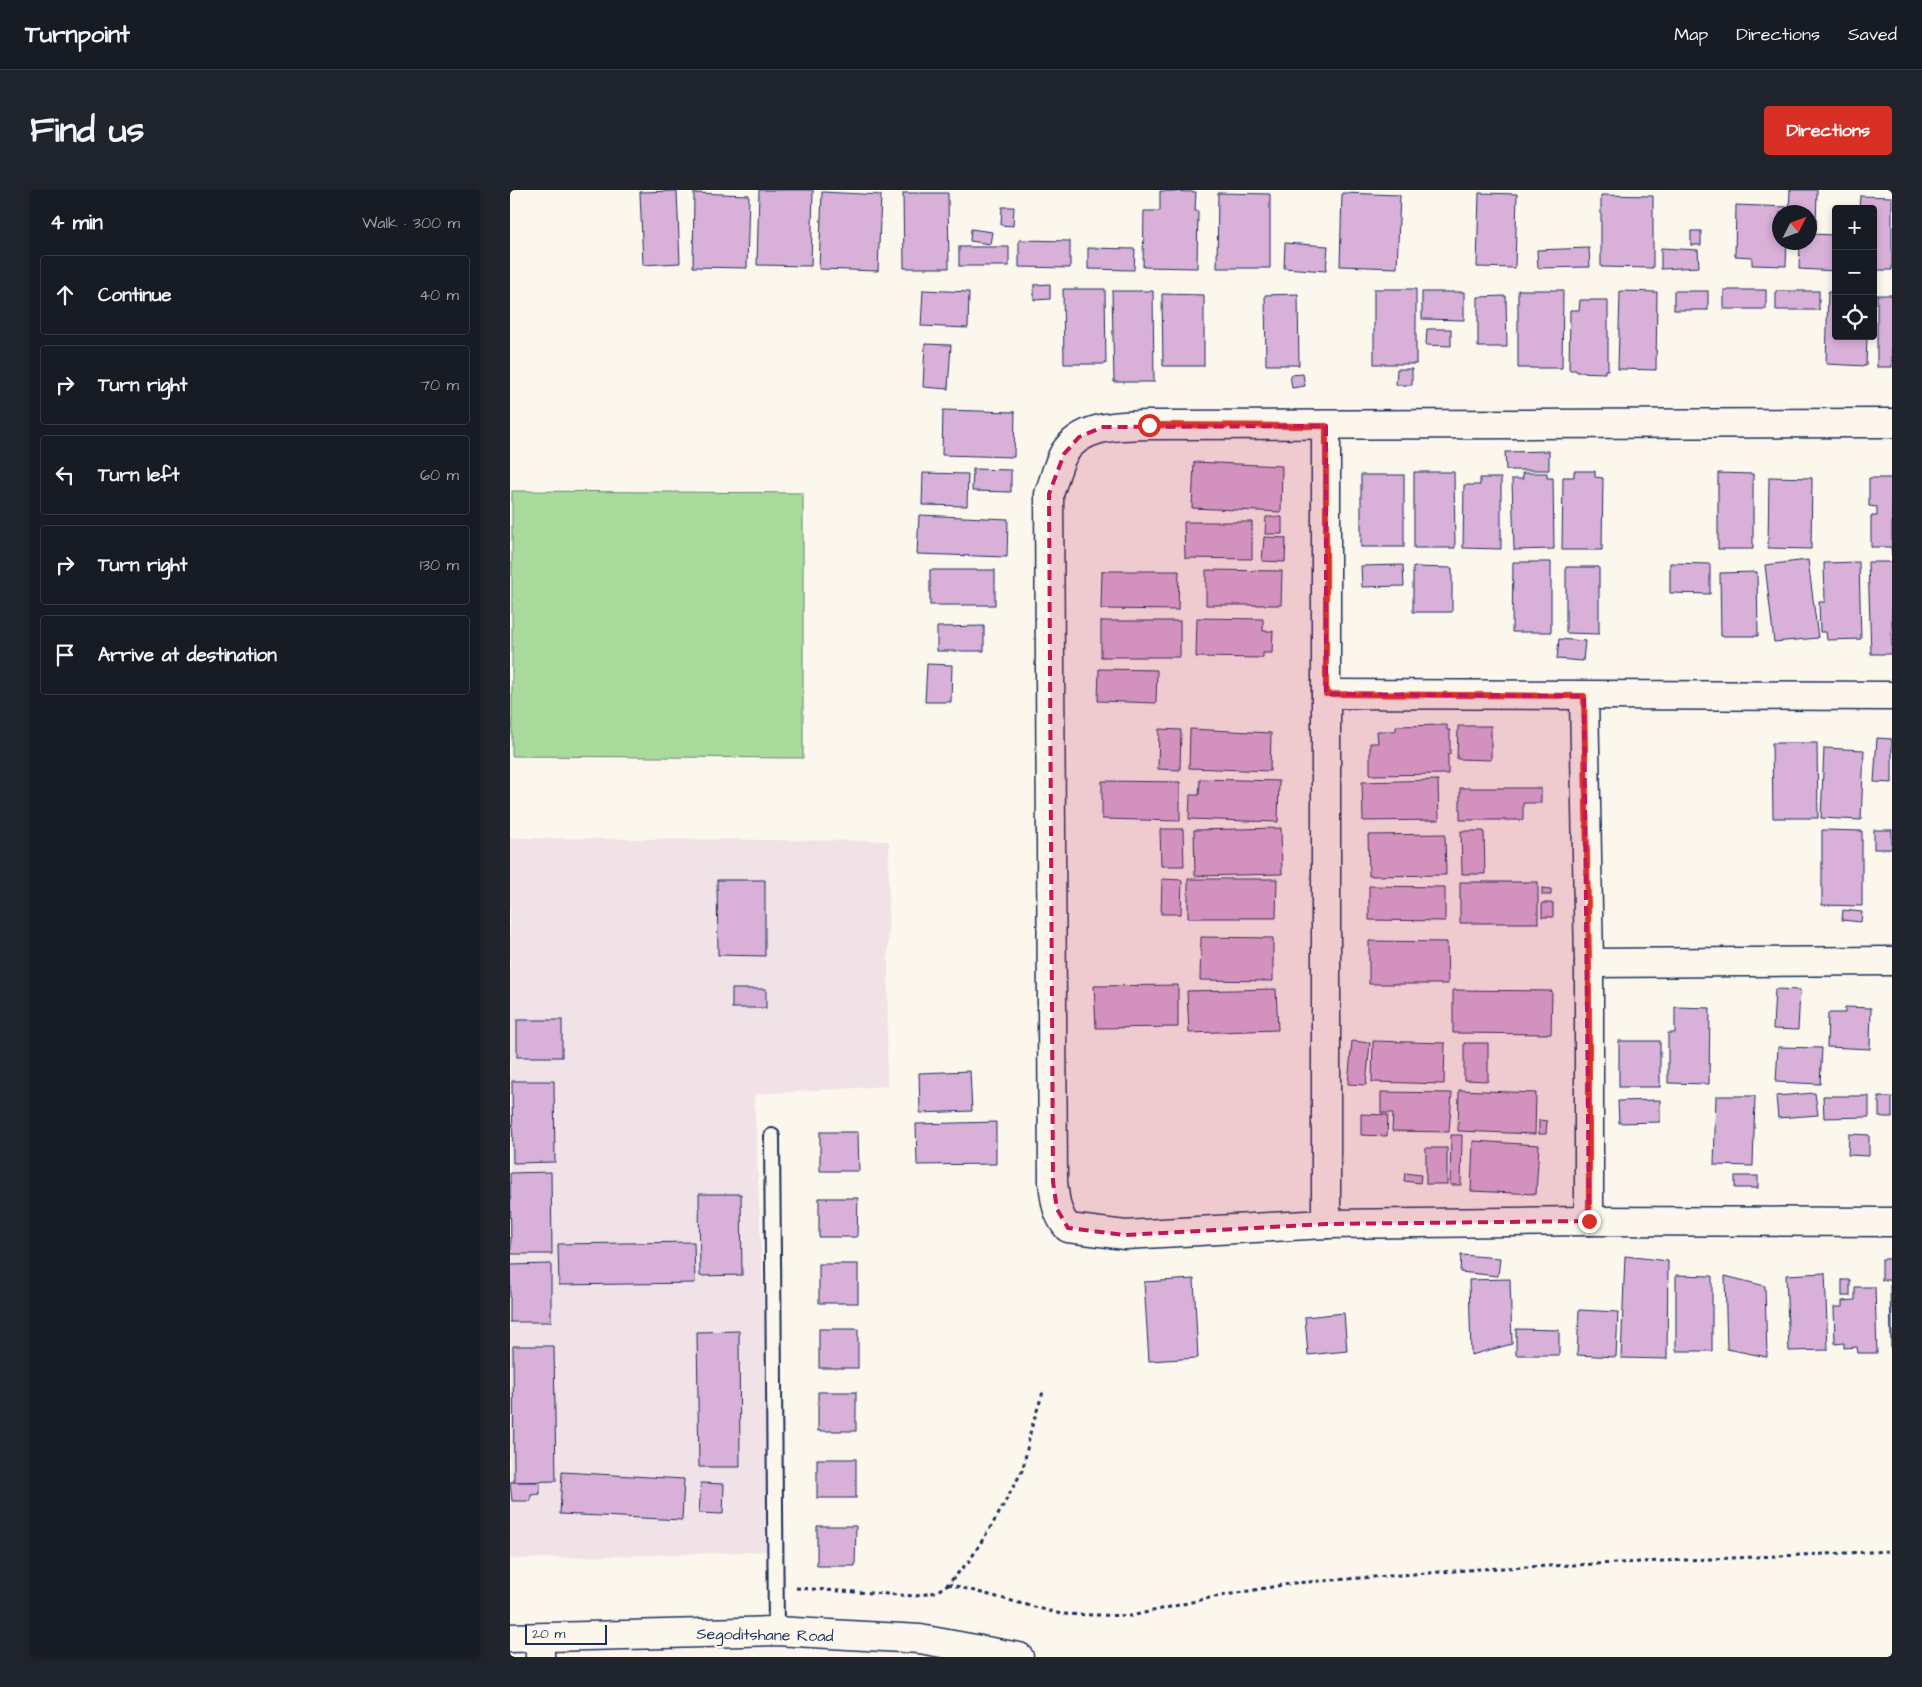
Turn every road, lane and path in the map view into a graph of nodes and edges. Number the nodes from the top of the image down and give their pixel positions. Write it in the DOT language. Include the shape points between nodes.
graph roads {
  1 [pos="1892,423"];
  2 [pos="1326,426"];
  3 [pos="1326,694"];
  4 [pos="1584,696"];
  5 [pos="1892,696"];
  6 [pos="1892,961"];
  7 [pos="1589,963"];
  8 [pos="772,1136"];
  9 [pos="1589,1221"];
  10 [pos="1892,1222"];
  11 [pos="1326,1224"];
  12 [pos="1043,1392"];
  13 [pos="1892,1551"];
  14 [pos="948,1584"];
  15 [pos="776,1587"];
  16 [pos="776,1631"];
  17 [pos="510,1638"];
  18 [pos="540,1648"];
  19 [pos="1019,1657"];
  1 -- 2 [label="street"];
  2 -- 3 [label="street"];
  2 -- 11 [label="street" via="1104,427 1079,437 1064,454 1049,494 1053,1182 1061,1220 1068,1228 1125,1235"];
  3 -- 4 [label="street"];
  3 -- 11 [label="street"];
  4 -- 5 [label="street"];
  4 -- 7 [label="street"];
  6 -- 7 [label="street"];
  7 -- 9 [label="street"];
  8 -- 15 [label="lane"];
  9 -- 10 [label="street"];
  9 -- 11 [label="street"];
  12 -- 14 [label="path" via="1030,1429 1023,1469 970,1560"];
  13 -- 14 [label="path" via="1481,1569 1294,1583 1131,1616 1061,1614"];
  14 -- 15 [label="path" via="936,1592 916,1596"];
  15 -- 16 [label="lane"];
  16 -- 18 [label="street, Segoditshane Road"];
  16 -- 19 [label="street, Segoditshane Road" via="920,1639"];
  17 -- 18 [label="street, Segoditshane Road"];
}
